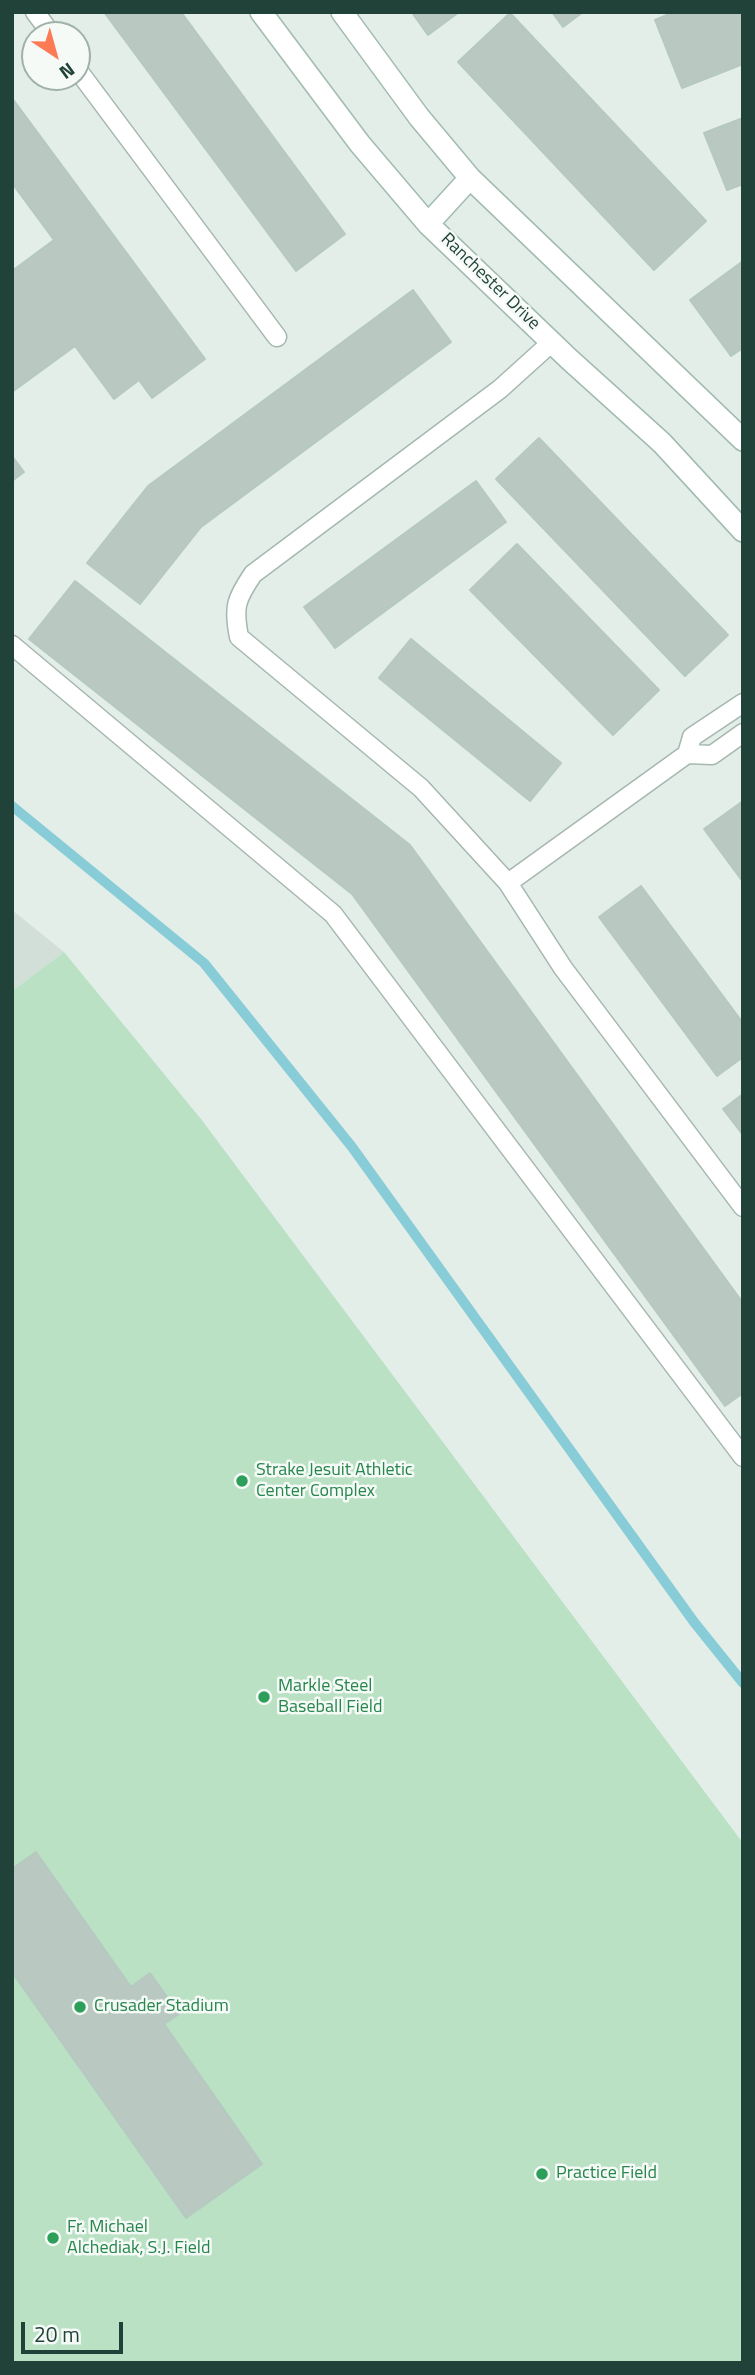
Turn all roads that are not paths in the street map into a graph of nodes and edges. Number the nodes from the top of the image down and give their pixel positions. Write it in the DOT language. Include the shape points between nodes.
graph roads {
  1 [pos="261,12"];
  2 [pos="342,12"];
  3 [pos="91,88"];
  4 [pos="470,178"];
  5 [pos="428,224"];
  6 [pos="277,337"];
  7 [pos="552,342"];
  8 [pos="739,429"];
  9 [pos="743,531"];
  10 [pos="12,645"];
  11 [pos="743,703"];
  12 [pos="743,733"];
  13 [pos="687,754"];
  14 [pos="508,883"];
  15 [pos="743,1207"];
  16 [pos="743,1457"];
  1 -- 5 [label="street, Ranchester Drive" via="360,144"];
  2 -- 4 [label="street"];
  3 -- 6 [label="lane"];
  4 -- 5 [label="street"];
  4 -- 8 [label="street"];
  5 -- 7 [label="street, Ranchester Drive"];
  7 -- 9 [label="street, Ranchester Drive" via="662,443"];
  7 -- 14 [label="lane" via="500,389 253,574 237,597 234,614 239,637 421,788"];
  10 -- 16 [label="lane" via="333,914"];
  11 -- 13 [label="lane" via="692,737"];
  12 -- 13 [label="lane" via="712,755"];
  13 -- 14 [label="lane"];
  14 -- 15 [label="lane" via="563,968"];
}
